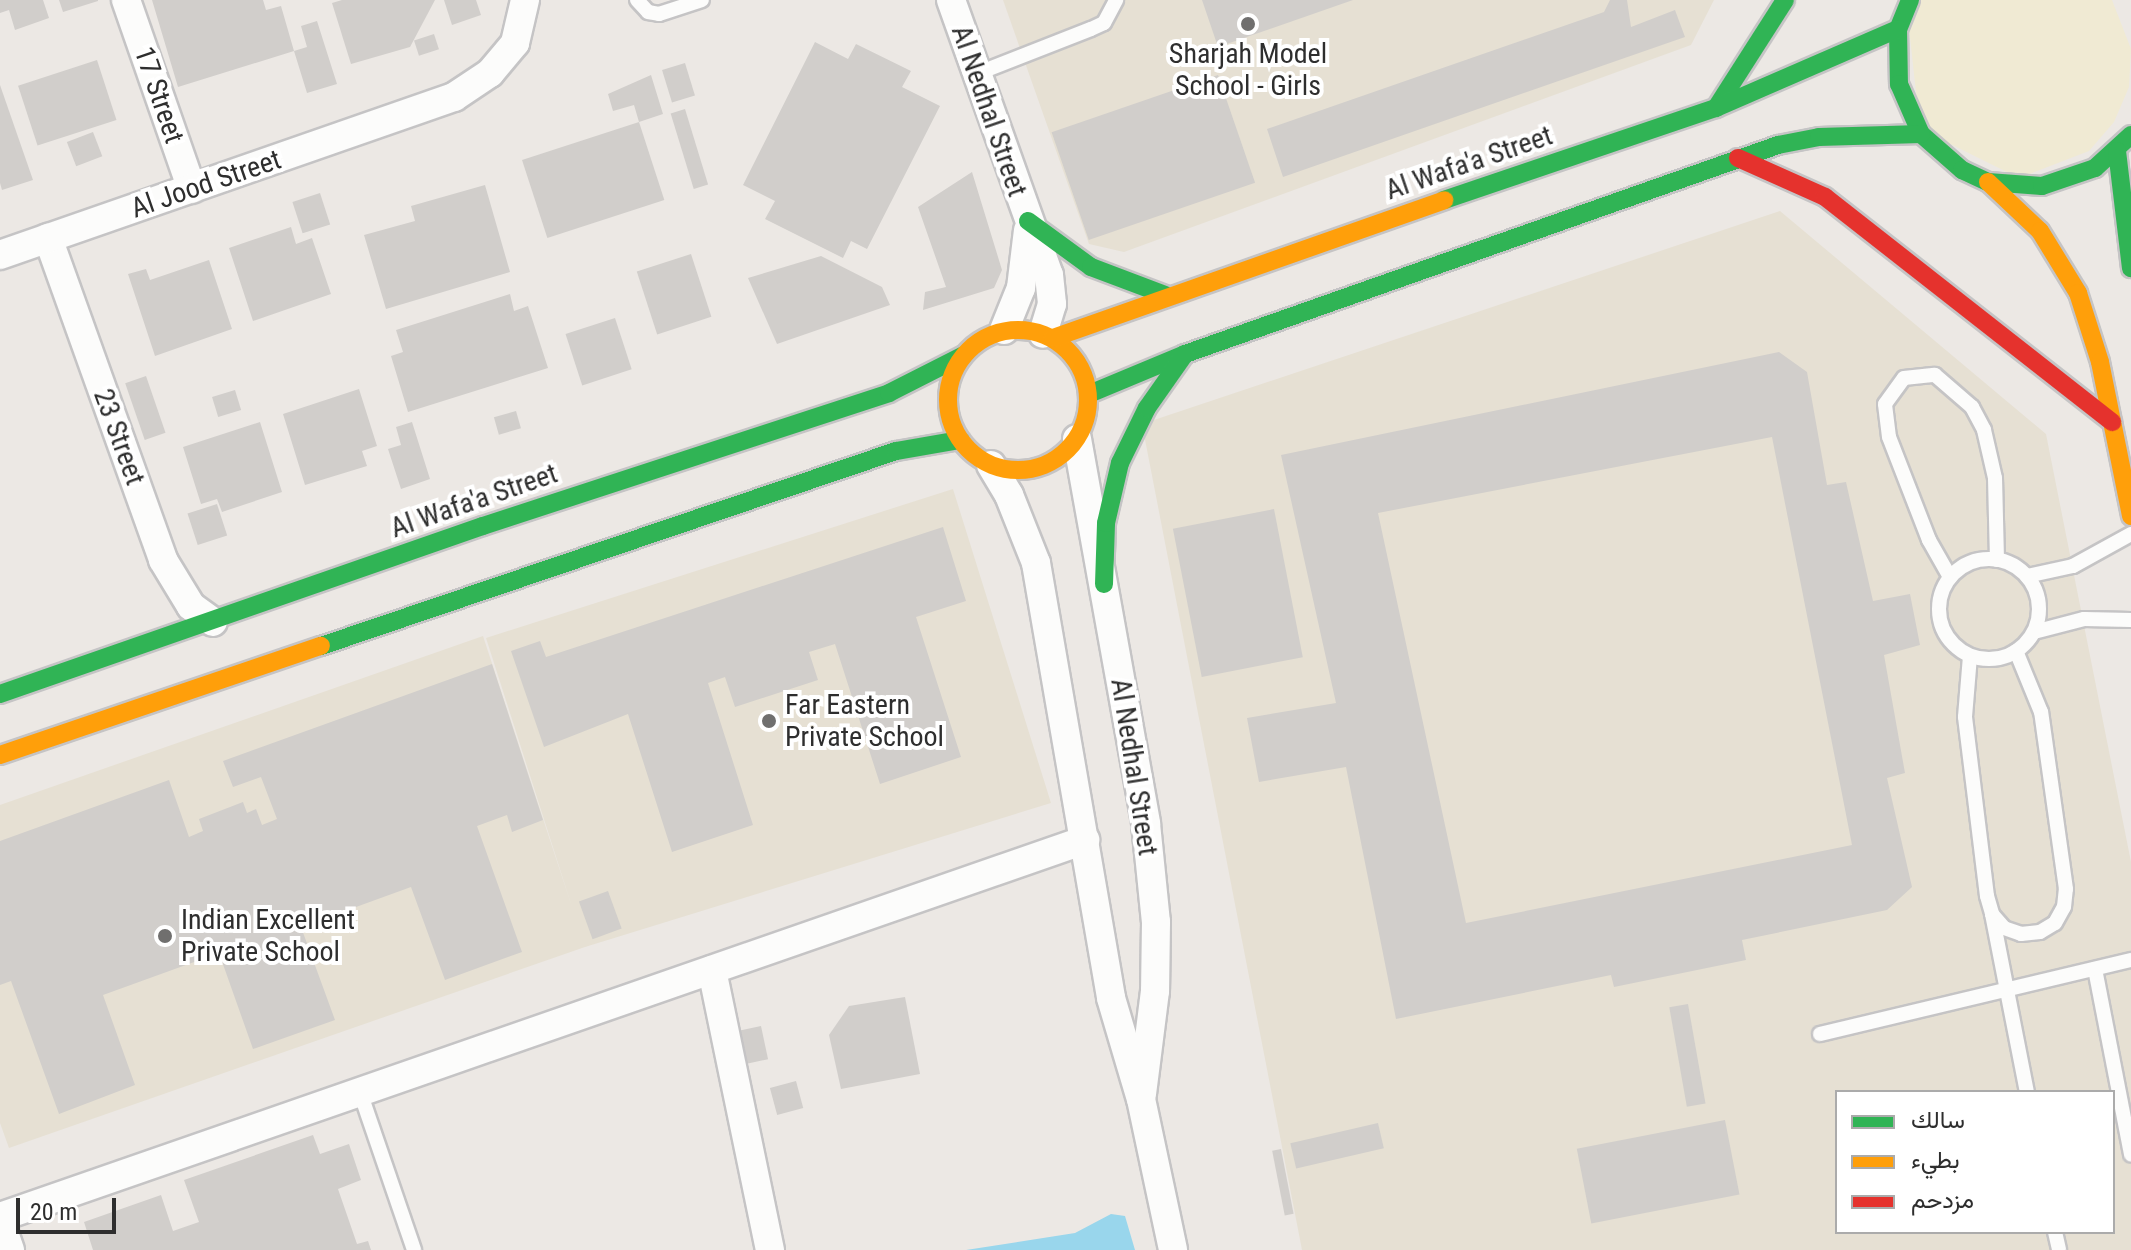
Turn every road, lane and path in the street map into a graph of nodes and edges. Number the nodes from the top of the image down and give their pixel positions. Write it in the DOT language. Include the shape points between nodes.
graph roads {
  1 [pos="126,0"];
  2 [pos="525,0"];
  3 [pos="540,0"];
  4 [pos="637,0"];
  5 [pos="702,0"];
  6 [pos="951,0"];
  7 [pos="1116,0"];
  8 [pos="1785,0"];
  9 [pos="1910,0"];
  10 [pos="1898,29"];
  11 [pos="976,74"];
  12 [pos="1716,108"];
  13 [pos="412,114"];
  14 [pos="1921,134"];
  15 [pos="2131,135"];
  16 [pos="2117,151"];
  17 [pos="1738,158"];
  18 [pos="1988,182"];
  19 [pos="192,189"];
  20 [pos="1028,221"];
  21 [pos="48,238"];
  22 [pos="0,255"];
  23 [pos="2131,268"];
  24 [pos="1165,295"];
  25 [pos="1004,330"];
  26 [pos="1048,336"];
  27 [pos="1185,354"];
  28 [pos="964,355"];
  29 [pos="1089,394"];
  30 [pos="2112,422"];
  31 [pos="1077,439"];
  32 [pos="960,440"];
  33 [pos="991,465"];
  34 [pos="2131,516"];
  35 [pos="2131,534"];
  36 [pos="1997,560"];
  37 [pos="2027,576"];
  38 [pos="1950,577"];
  39 [pos="1104,584"];
  40 [pos="2131,620"];
  41 [pos="213,622"];
  42 [pos="2034,632"];
  43 [pos="2016,651"];
  44 [pos="1970,656"];
  45 [pos="0,694"];
  46 [pos="0,755"];
  47 [pos="1085,840"];
  48 [pos="1992,914"];
  49 [pos="2131,960"];
  50 [pos="2095,969"];
  51 [pos="712,970"];
  52 [pos="2006,990"];
  53 [pos="1820,1034"];
  54 [pos="2027,1090"];
  55 [pos="360,1092"];
  56 [pos="1141,1099"];
  57 [pos="2131,1155"];
  58 [pos="0,1219"];
  59 [pos="10,1250"];
  60 [pos="414,1250"];
  61 [pos="770,1250"];
  62 [pos="1173,1250"];
  1 -- 19 [label="street, 17 Street"];
  2 -- 13 [label="street, Al Jood Street" via="515,43 490,73 472,87"];
  3 -- 13 [label="street, Al Jood Street" via="538,31 528,54 501,84 460,104"];
  4 -- 5 [label="lane" via="648,12 659,14"];
  6 -- 11 [label="street, Al Nedhal Street"];
  7 -- 11 [label="lane" via="1104,23"];
  8 -- 12 [label="street"];
  9 -- 10 [label="street"];
  10 -- 12 [label="street, Al Wafa'a Street"];
  10 -- 14 [label="street" via="1899,84"];
  11 -- 20 [label="street, Al Nedhal Street"];
  12 -- 24 [label="street, Al Wafa'a Street"];
  13 -- 19 [label="street, Al Jood Street"];
  14 -- 17 [label="street" via="1819,137"];
  14 -- 18 [label="street" via="1939,154"];
  15 -- 16 [label="street"];
  16 -- 18 [label="street" via="2070,180 2042,186"];
  16 -- 23 [label="street"];
  17 -- 27 [label="street"];
  17 -- 30 [label="street" via="1825,197"];
  18 -- 30 [label="street" via="2040,231 2078,293"];
  19 -- 21 [label="street, Al Jood Street"];
  20 -- 24 [label="street" via="1091,267"];
  20 -- 25 [label="street, Al Nedhal Street" via="1021,288"];
  20 -- 26 [label="street, Al Nedhal Street" via="1049,275"];
  21 -- 22 [label="street, Al Jood Street"];
  21 -- 41 [label="street, 23 Street" via="163,560 191,606"];
  24 -- 26 [label="street, Al Wafa'a Street"];
  25 -- 26 [label="street"];
  25 -- 28 [label="street"];
  26 -- 29 [label="street" via="1071,353"];
  27 -- 29 [label="street"];
  27 -- 39 [label="street" via="1147,408 1120,463 1106,523"];
  28 -- 32 [label="street" via="954,370 948,406"];
  28 -- 41 [label="street, Al Wafa'a Street" via="889,393"];
  29 -- 31 [label="street"];
  30 -- 34 [label="street"];
  31 -- 33 [label="street" via="1048,464 1029,469"];
  31 -- 39 [label="street, Al Nedhal Street" via="1084,502"];
  32 -- 33 [label="street"];
  32 -- 46 [label="street" via="896,451"];
  33 -- 47 [label="street, Al Nedhal Street" via="1015,506 1036,563"];
  35 -- 37 [label="lane" via="2073,566"];
  36 -- 37 [label="lane"];
  36 -- 38 [label="lane" via="1971,562"];
  36 -- 38 [label="lane" via="1995,478 1978,418 1955,389 1935,375 1904,378 1885,404 1889,437 1929,540"];
  37 -- 42 [label="lane" via="2039,609"];
  38 -- 44 [label="lane" via="1939,606 1940,622 1946,636"];
  39 -- 56 [label="street, Al Nedhal Street" via="1146,824 1156,922 1155,991"];
  40 -- 42 [label="lane" via="2084,619"];
  41 -- 45 [label="street, Al Wafa'a Street"];
  42 -- 43 [label="lane"];
  43 -- 44 [label="lane" via="1993,659"];
  43 -- 48 [label="lane" via="2041,712 2064,907 2055,923 2021,934 2004,928"];
  44 -- 48 [label="lane" via="1965,717"];
  47 -- 51 [label="street"];
  47 -- 56 [label="street, Al Nedhal Street" via="1111,998"];
  48 -- 52 [label="lane"];
  49 -- 50 [label="lane"];
  50 -- 52 [label="lane"];
  50 -- 57 [label="lane"];
  51 -- 55 [label="street"];
  51 -- 61 [label="street"];
  52 -- 53 [label="lane"];
  52 -- 54 [label="lane"];
  55 -- 58 [label="street"];
  55 -- 60 [label="lane"];
  56 -- 62 [label="street, Al Nedhal Street"];
  58 -- 59 [label="street"];
}
